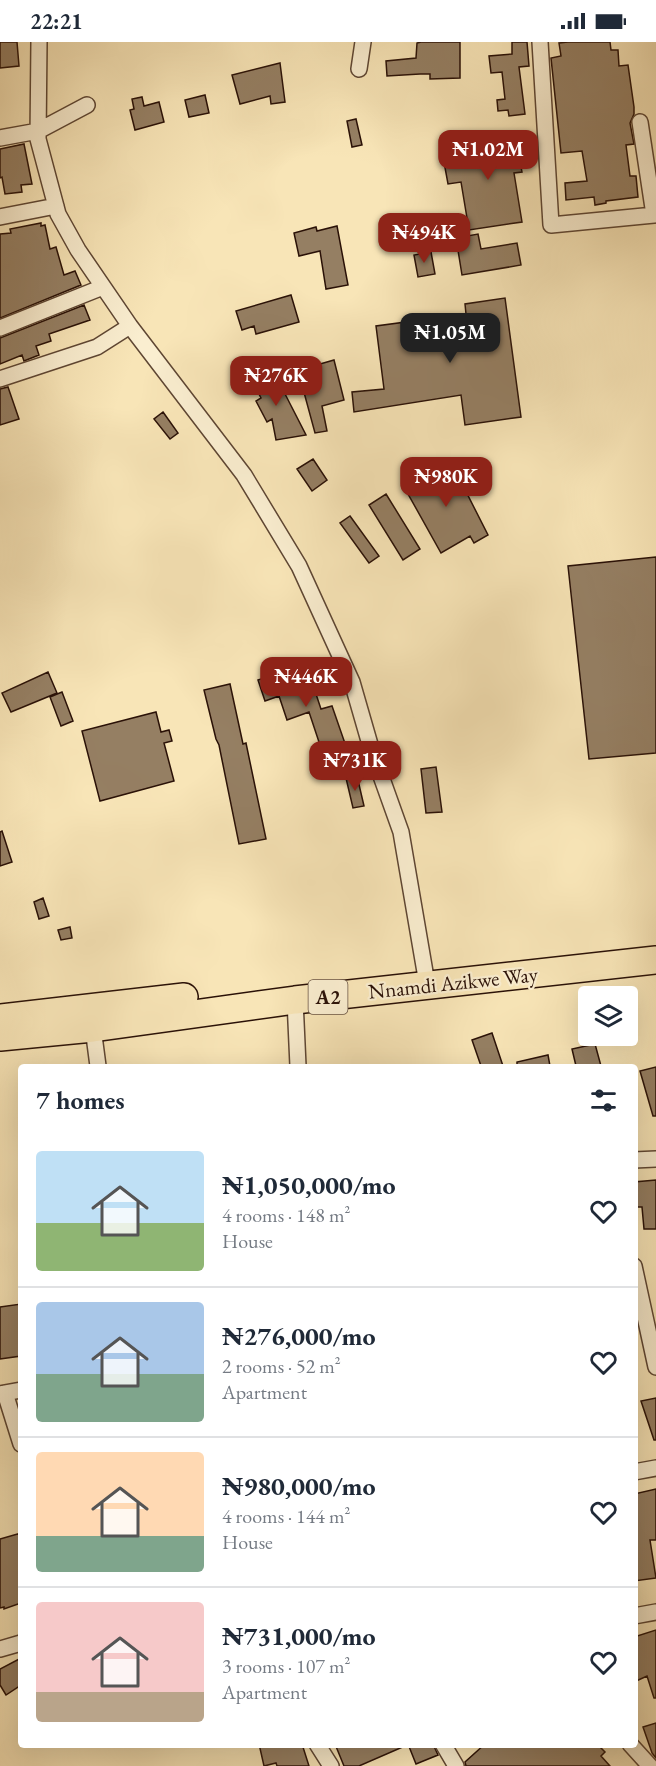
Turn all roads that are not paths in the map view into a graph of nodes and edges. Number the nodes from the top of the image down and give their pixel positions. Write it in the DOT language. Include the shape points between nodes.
graph roads {
  1 [pos="39,42"];
  2 [pos="363,42"];
  3 [pos="540,42"];
  4 [pos="359,69"];
  5 [pos="87,105"];
  6 [pos="640,122"];
  7 [pos="38,131"];
  8 [pos="0,138"];
  9 [pos="56,206"];
  10 [pos="655,214"];
  11 [pos="0,217"];
  12 [pos="103,287"];
  13 [pos="130,326"];
  14 [pos="0,328"];
  15 [pos="0,379"];
  16 [pos="656,941"];
  17 [pos="656,960"];
  18 [pos="425,972"];
  19 [pos="295,1000"];
  20 [pos="0,1018"];
  21 [pos="93,1028"];
  22 [pos="0,1037"];
  23 [pos="98,1064"];
  24 [pos="298,1064"];
  25 [pos="656,1159"];
  26 [pos="638,1160"];
  27 [pos="638,1277"];
  28 [pos="649,1308"];
  29 [pos="656,1366"];
  30 [pos="18,1391"];
  31 [pos="3,1394"];
  32 [pos="18,1436"];
  33 [pos="656,1468"];
  34 [pos="638,1471"];
  35 [pos="656,1612"];
  36 [pos="638,1615"];
  37 [pos="18,1644"];
  38 [pos="0,1649"];
  39 [pos="319,1748"];
  40 [pos="445,1748"];
  41 [pos="634,1748"];
  42 [pos="331,1766"];
  43 [pos="456,1766"];
  44 [pos="650,1766"];
  1 -- 7 [label="street"];
  2 -- 4 [label="street"];
  3 -- 10 [label="street" via="551,225"];
  5 -- 7 [label="street"];
  6 -- 10 [label="street"];
  7 -- 8 [label="street"];
  7 -- 9 [label="street"];
  9 -- 11 [label="street"];
  9 -- 12 [label="street" via="78,250"];
  12 -- 13 [label="street"];
  12 -- 14 [label="street"];
  13 -- 15 [label="street" via="97,347"];
  13 -- 18 [label="street" via="244,476 299,566 338,650 400,832"];
  16 -- 18 [label="highway, Nnamdi Azikwe Way / A2"];
  17 -- 19 [label="highway, Nnamdi Azikwe Way / A2"];
  18 -- 20 [label="highway, Nnamdi Azikwe Way / A2"];
  19 -- 21 [label="highway, Nnamdi Azikwe Way / A2"];
  19 -- 24 [label="street"];
  21 -- 22 [label="highway, Nnamdi Azikwe Way / A2"];
  21 -- 23 [label="street"];
  25 -- 26 [label="street"];
  27 -- 28 [label="street"];
  28 -- 29 [label="street"];
  30 -- 31 [label="street"];
  31 -- 32 [label="street"];
  33 -- 34 [label="street"];
  35 -- 36 [label="street"];
  37 -- 38 [label="street"];
  39 -- 42 [label="street"];
  40 -- 43 [label="street"];
  41 -- 44 [label="street"];
}
